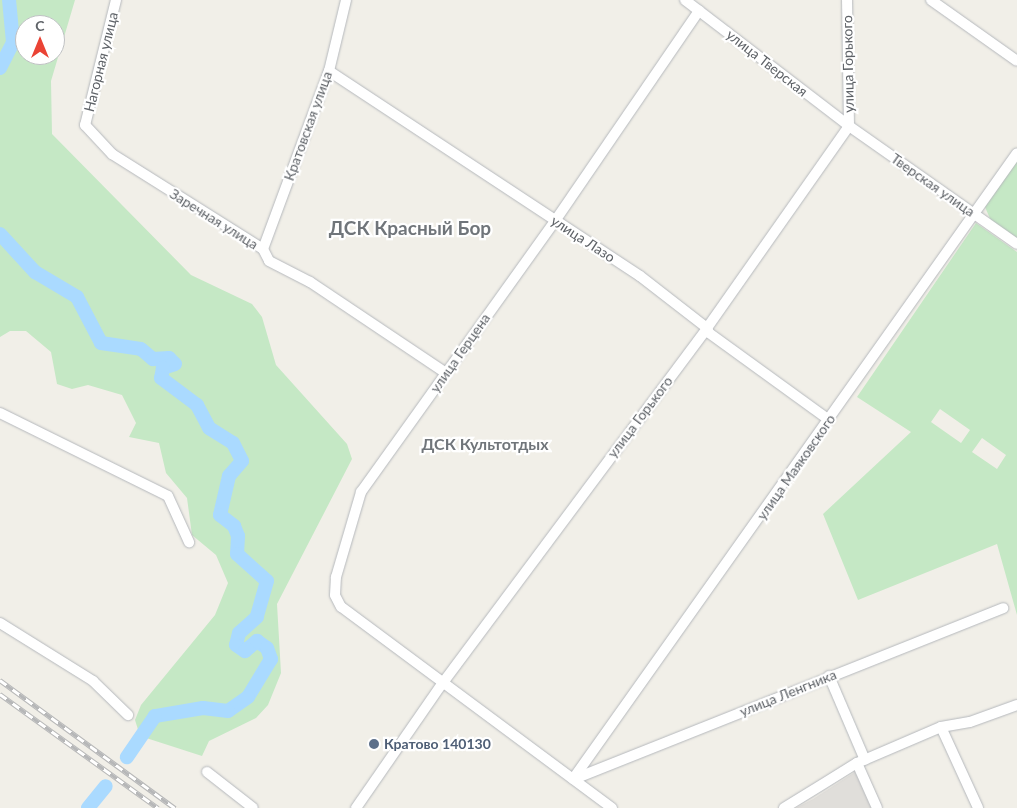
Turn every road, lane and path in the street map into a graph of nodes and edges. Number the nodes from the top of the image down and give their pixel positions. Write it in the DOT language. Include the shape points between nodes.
graph roads {
  1 [pos="116,0"];
  2 [pos="346,0"];
  3 [pos="685,0"];
  4 [pos="847,0"];
  5 [pos="931,0"];
  6 [pos="699,10"];
  7 [pos="1017,60"];
  8 [pos="329,71"];
  9 [pos="85,125"];
  10 [pos="848,126"];
  11 [pos="1017,153"];
  12 [pos="975,214"];
  13 [pos="555,221"];
  14 [pos="1017,244"];
  15 [pos="263,249"];
  16 [pos="707,328"];
  17 [pos="446,373"];
  18 [pos="0,413"];
  19 [pos="829,420"];
  20 [pos="189,542"];
  21 [pos="1003,608"];
  22 [pos="0,623"];
  23 [pos="829,676"];
  24 [pos="442,684"];
  25 [pos="1017,706"];
  26 [pos="128,715"];
  27 [pos="941,727"];
  28 [pos="861,761"];
  29 [pos="207,772"];
  30 [pos="573,779"];
  31 [pos="253,808"];
  32 [pos="356,808"];
  33 [pos="612,808"];
  34 [pos="784,808"];
  35 [pos="877,808"];
  36 [pos="978,808"];
  1 -- 9 [label="street, Нагорная улица"];
  2 -- 8 [label="street, Кратовская улица"];
  3 -- 6 [label="street, улица Тверская"];
  4 -- 10 [label="street, улица Горького"];
  5 -- 7 [label="street"];
  6 -- 10 [label="street, улица Тверская"];
  6 -- 13 [label="street, улица Герцена"];
  8 -- 13 [label="street, улица Лазо"];
  8 -- 15 [label="street, Кратовская улица"];
  9 -- 15 [label="street, Заречная улица" via="112,154"];
  10 -- 12 [label="street, Тверская улица"];
  10 -- 16 [label="street, улица Горького"];
  11 -- 12 [label="street, улица Маяковского"];
  12 -- 14 [label="street, Тверская улица"];
  12 -- 19 [label="street, улица Маяковского"];
  13 -- 16 [label="street, улица Лазо" via="640,276"];
  13 -- 17 [label="street, улица Герцена"];
  15 -- 17 [label="street, Заречная улица" via="270,261 310,282"];
  16 -- 19 [label="street, улица Лазо" via="709,334"];
  16 -- 24 [label="street, улица Горького"];
  17 -- 24 [label="street, улица Герцена" via="361,492 344,543 335,595 341,607"];
  18 -- 20 [label="street" via="168,496"];
  19 -- 30 [label="street, улица Маяковского"];
  21 -- 23 [label="street, улица Ленгника"];
  22 -- 26 [label="street" via="93,681"];
  23 -- 28 [label="street"];
  23 -- 30 [label="street, улица Ленгника"];
  24 -- 30 [label="street, улица Герцена"];
  24 -- 32 [label="street, улица Горького"];
  25 -- 27 [label="street" via="970,722"];
  27 -- 28 [label="street"];
  27 -- 36 [label="street"];
  28 -- 34 [label="street"];
  28 -- 35 [label="street"];
  29 -- 31 [label="street"];
  30 -- 33 [label="street, улица Герцена"];
}
